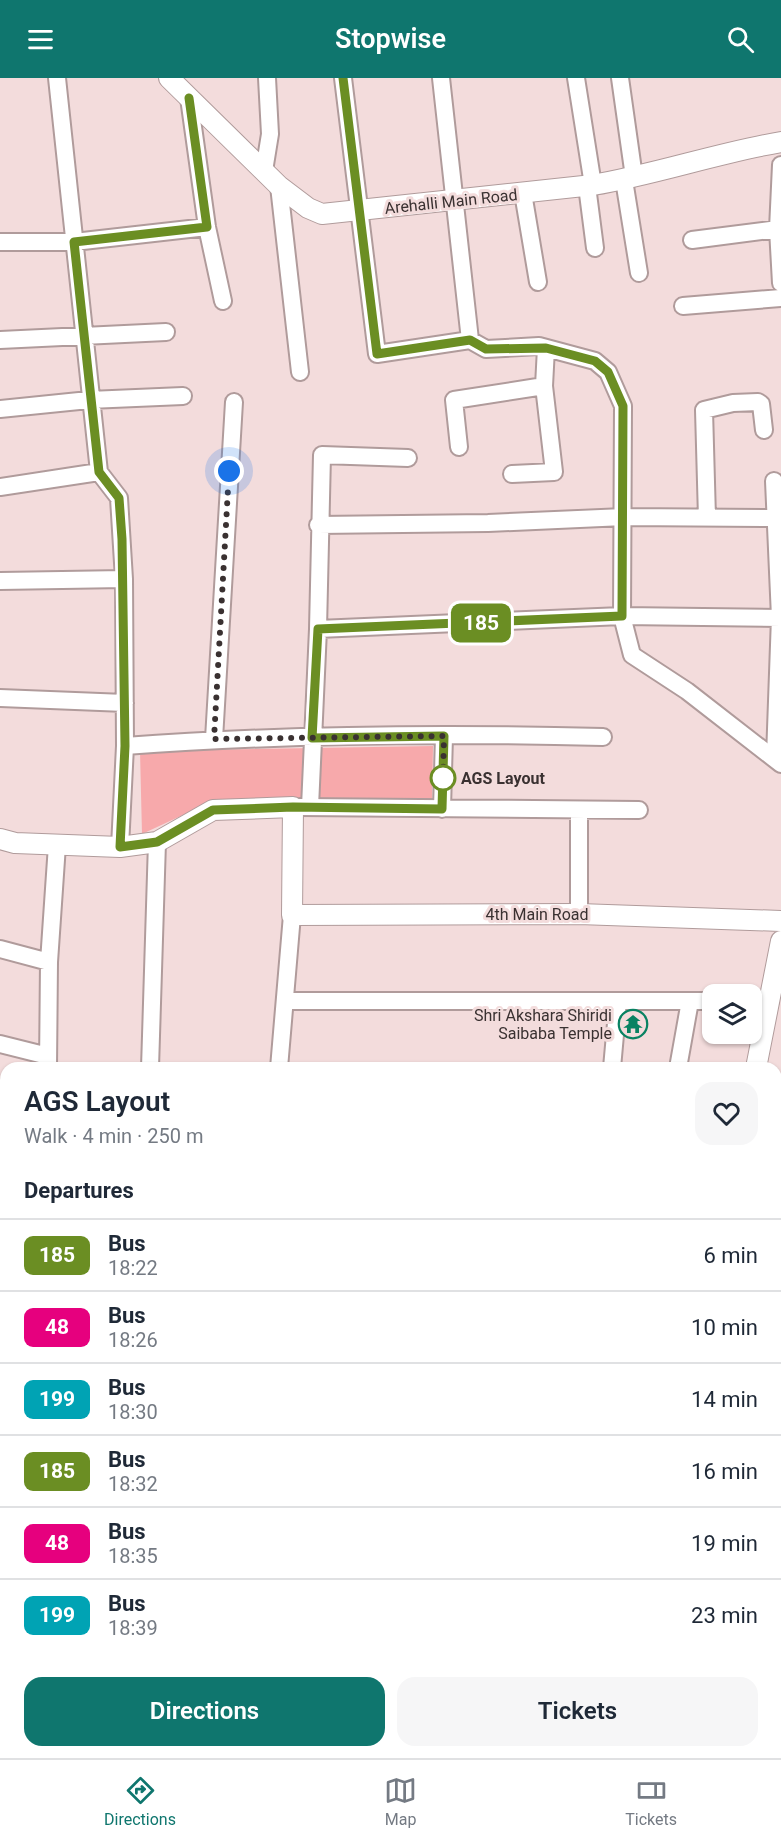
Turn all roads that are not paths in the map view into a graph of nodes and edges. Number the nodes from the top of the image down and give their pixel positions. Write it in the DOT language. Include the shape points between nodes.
graph roads {
  1 [pos="57,78"];
  2 [pos="169,78"];
  3 [pos="267,78"];
  4 [pos="343,78"];
  5 [pos="441,78"];
  6 [pos="576,78"];
  7 [pos="620,78"];
  8 [pos="189,98"];
  9 [pos="781,142"];
  10 [pos="781,165"];
  11 [pos="264,171"];
  12 [pos="629,178"];
  13 [pos="279,186"];
  14 [pos="590,186"];
  15 [pos="523,193"];
  16 [pos="456,199"];
  17 [pos="360,211"];
  18 [pos="207,227"];
  19 [pos="778,229"];
  20 [pos="692,240"];
  21 [pos="0,242"];
  22 [pos="74,242"];
  23 [pos="595,248"];
  24 [pos="639,273"];
  25 [pos="538,282"];
  26 [pos="781,283"];
  27 [pos="781,298"];
  28 [pos="224,301"];
  29 [pos="683,306"];
  30 [pos="166,332"];
  31 [pos="83,336"];
  32 [pos="0,340"];
  33 [pos="470,340"];
  34 [pos="546,348"];
  35 [pos="300,372"];
  36 [pos="544,386"];
  37 [pos="183,396"];
  38 [pos="89,400"];
  39 [pos="234,402"];
  40 [pos="0,409"];
  41 [pos="764,430"];
  42 [pos="459,447"];
  43 [pos="408,458"];
  44 [pos="99,472"];
  45 [pos="512,474"];
  46 [pos="774,481"];
  47 [pos="0,487"];
  48 [pos="624,517"];
  49 [pos="707,518"];
  50 [pos="776,518"];
  51 [pos="318,525"];
  52 [pos="124,579"];
  53 [pos="0,581"];
  54 [pos="622,616"];
  55 [pos="781,617"];
  56 [pos="318,629"];
  57 [pos="0,698"];
  58 [pos="125,703"];
  59 [pos="779,720"];
  60 [pos="444,736"];
  61 [pos="603,737"];
  62 [pos="312,738"];
  63 [pos="214,739"];
  64 [pos="125,746"];
  65 [pos="778,760"];
  66 [pos="302,807"];
  67 [pos="442,809"];
  68 [pos="579,810"];
  69 [pos="639,810"];
  70 [pos="0,839"];
  71 [pos="157,842"];
  72 [pos="57,845"];
  73 [pos="120,847"];
  74 [pos="579,914"];
  75 [pos="292,915"];
  76 [pos="781,921"];
  77 [pos="781,941"];
  78 [pos="0,949"];
  79 [pos="49,962"];
  80 [pos="762,998"];
  81 [pos="286,1001"];
  82 [pos="618,1001"];
  83 [pos="690,1001"];
  84 [pos="702,1001"];
  85 [pos="0,1044"];
  86 [pos="758,1044"];
  87 [pos="48,1062"];
  88 [pos="150,1062"];
  89 [pos="280,1062"];
  90 [pos="613,1062"];
  91 [pos="679,1062"];
  92 [pos="756,1062"];
  1 -- 22 [label="street"];
  2 -- 8 [label="street, Arehalli Main Road"];
  3 -- 11 [label="street" via="270,134"];
  4 -- 17 [label="street"];
  5 -- 16 [label="street"];
  6 -- 14 [label="street"];
  7 -- 12 [label="street"];
  8 -- 11 [label="street, Arehalli Main Road"];
  8 -- 18 [label="street"];
  9 -- 12 [label="street, Arehalli Main Road" via="695,159"];
  10 -- 19 [label="street"];
  11 -- 13 [label="street, Arehalli Main Road"];
  12 -- 14 [label="street, Arehalli Main Road"];
  12 -- 24 [label="street"];
  13 -- 17 [label="street, Arehalli Main Road" via="322,214"];
  13 -- 35 [label="street"];
  14 -- 15 [label="street, Arehalli Main Road"];
  14 -- 23 [label="street"];
  15 -- 16 [label="street, Arehalli Main Road"];
  15 -- 25 [label="street"];
  16 -- 17 [label="street, Arehalli Main Road"];
  16 -- 33 [label="street"];
  17 -- 33 [label="street" via="377,354"];
  18 -- 22 [label="street"];
  18 -- 28 [label="street"];
  19 -- 20 [label="street"];
  19 -- 26 [label="street"];
  21 -- 22 [label="street"];
  22 -- 31 [label="street"];
  27 -- 29 [label="street"];
  30 -- 31 [label="street"];
  31 -- 32 [label="street"];
  31 -- 38 [label="street"];
  33 -- 34 [label="street" via="486,349"];
  34 -- 36 [label="street"];
  34 -- 48 [label="street" via="595,361 608,372 623,406"];
  36 -- 42 [label="street" via="456,398 453,402"];
  36 -- 45 [label="street" via="554,472"];
  37 -- 38 [label="street"];
  38 -- 40 [label="street"];
  38 -- 44 [label="street"];
  39 -- 63 [label="street"];
  41 -- 49 [label="street" via="758,402 704,410"];
  43 -- 51 [label="street" via="322,455"];
  44 -- 47 [label="street"];
  44 -- 52 [label="street" via="119,498"];
  46 -- 50 [label="street"];
  48 -- 49 [label="street"];
  48 -- 51 [label="street"];
  48 -- 54 [label="street"];
  49 -- 50 [label="street"];
  50 -- 55 [label="street"];
  51 -- 56 [label="street"];
  52 -- 53 [label="street"];
  52 -- 58 [label="street"];
  54 -- 55 [label="street"];
  54 -- 56 [label="street"];
  54 -- 65 [label="street" via="632,655"];
  55 -- 59 [label="street"];
  56 -- 62 [label="street"];
  57 -- 58 [label="street"];
  58 -- 64 [label="street"];
  59 -- 65 [label="street"];
  60 -- 61 [label="street"];
  60 -- 62 [label="street"];
  60 -- 67 [label="street"];
  62 -- 63 [label="street"];
  62 -- 66 [label="street"];
  63 -- 64 [label="street"];
  64 -- 73 [label="street"];
  66 -- 67 [label="street"];
  66 -- 71 [label="street" via="213,810"];
  66 -- 75 [label="street"];
  67 -- 68 [label="street"];
  68 -- 69 [label="street"];
  68 -- 74 [label="street"];
  70 -- 72 [label="street"];
  71 -- 73 [label="street"];
  71 -- 88 [label="street"];
  72 -- 73 [label="street"];
  72 -- 79 [label="street"];
  74 -- 75 [label="street, 4th Main Road"];
  74 -- 76 [label="street, 4th Main Road"];
  75 -- 81 [label="street"];
  77 -- 80 [label="street"];
  78 -- 79 [label="street"];
  79 -- 87 [label="street"];
  81 -- 82 [label="street"];
  81 -- 89 [label="street"];
  82 -- 83 [label="street"];
  82 -- 90 [label="street"];
  83 -- 84 [label="street"];
  83 -- 91 [label="street"];
  85 -- 87 [label="street"];
  86 -- 92 [label="street"];
}
